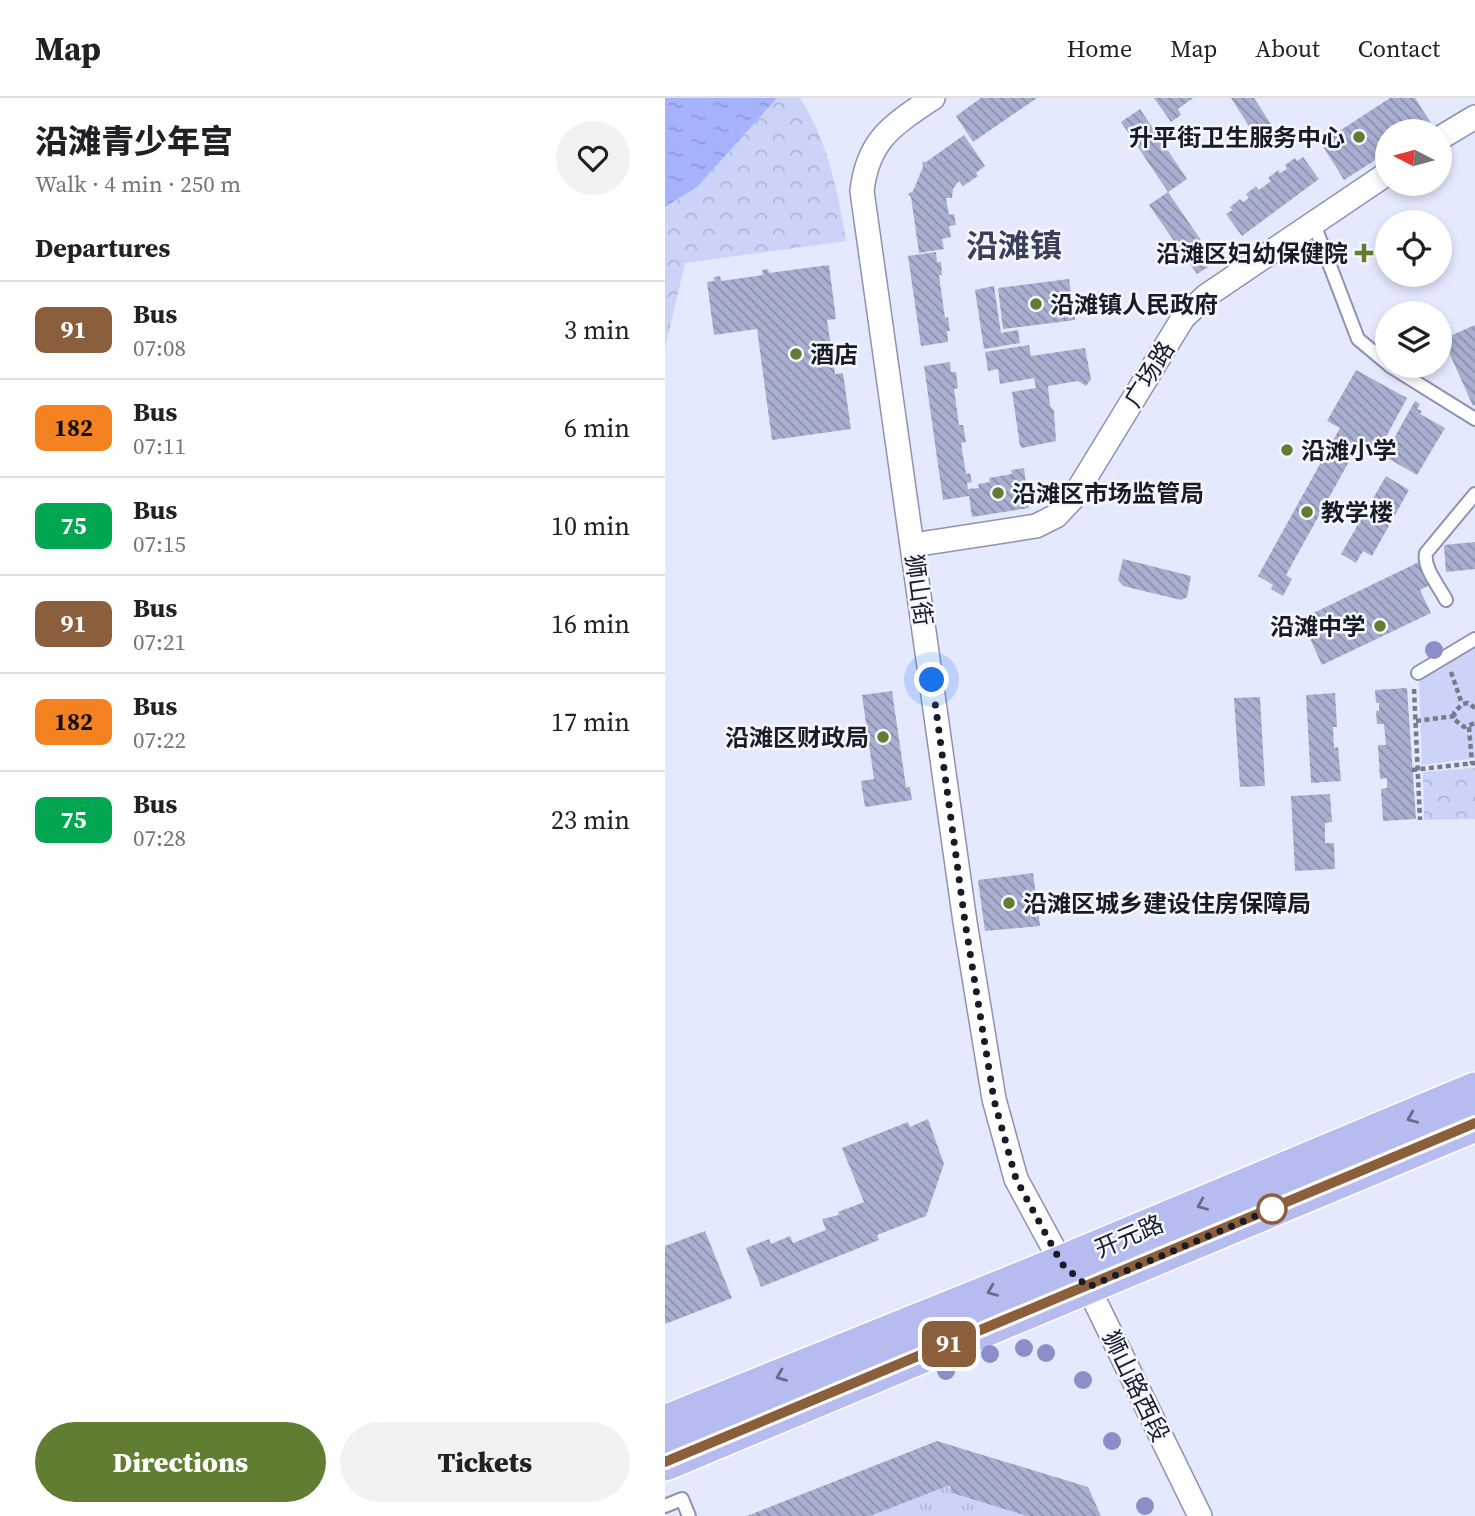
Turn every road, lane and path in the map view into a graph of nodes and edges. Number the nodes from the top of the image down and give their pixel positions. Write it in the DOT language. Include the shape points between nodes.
graph roads {
  1 [pos="933,98"];
  2 [pos="1475,117"];
  3 [pos="1453,130"];
  4 [pos="1375,182"];
  5 [pos="1314,224"];
  6 [pos="1375,353"];
  7 [pos="1410,378"];
  8 [pos="1475,419"];
  9 [pos="1475,494"];
  10 [pos="913,545"];
  11 [pos="1446,600"];
  12 [pos="1475,639"];
  13 [pos="1447,656"];
  14 [pos="1418,673"];
  15 [pos="1414,689"];
  16 [pos="1462,704"];
  17 [pos="1475,708"];
  18 [pos="1455,716"];
  19 [pos="1416,721"];
  20 [pos="1475,723"];
  21 [pos="1469,727"];
  22 [pos="1474,763"];
  23 [pos="1415,769"];
  24 [pos="1420,820"];
  25 [pos="1475,1091"];
  26 [pos="1475,1123"];
  27 [pos="1075,1275"];
  28 [pos="665,1424"];
  29 [pos="665,1462"];
  30 [pos="665,1506"];
  31 [pos="689,1516"];
  32 [pos="1200,1516"];
  1 -- 10 [label="street, 狮山街" via="881,138 870,155 862,191"];
  2 -- 3 [label="street"];
  4 -- 5 [label="street, 广场路"];
  5 -- 6 [label="lane" via="1358,339"];
  5 -- 10 [label="street, 广场路" via="1206,296 1184,318 1073,498 1056,516 1036,526"];
  7 -- 8 [label="lane"];
  9 -- 11 [label="lane" via="1426,553 1427,566"];
  10 -- 27 [label="street, 狮山街" via="994,1100 1016,1179"];
  12 -- 13 [label="lane"];
  13 -- 14 [label="lane"];
  13 -- 16 [label="path"];
  15 -- 19 [label="path"];
  16 -- 17 [label="path"];
  16 -- 18 [label="path"];
  18 -- 19 [label="path"];
  18 -- 21 [label="path" via="1459,725"];
  19 -- 23 [label="path"];
  20 -- 21 [label="path"];
  21 -- 22 [label="path"];
  22 -- 23 [label="path"];
  23 -- 24 [label="path"];
  25 -- 27 [label="main road, 开元路, one-way"];
  26 -- 27 [label="main road, 开元路"];
  27 -- 28 [label="main road, 开元路, one-way"];
  27 -- 29 [label="main road, 开元路"];
  27 -- 32 [label="street, 狮山路西段"];
  30 -- 31 [label="lane" via="682,1499"];
}
